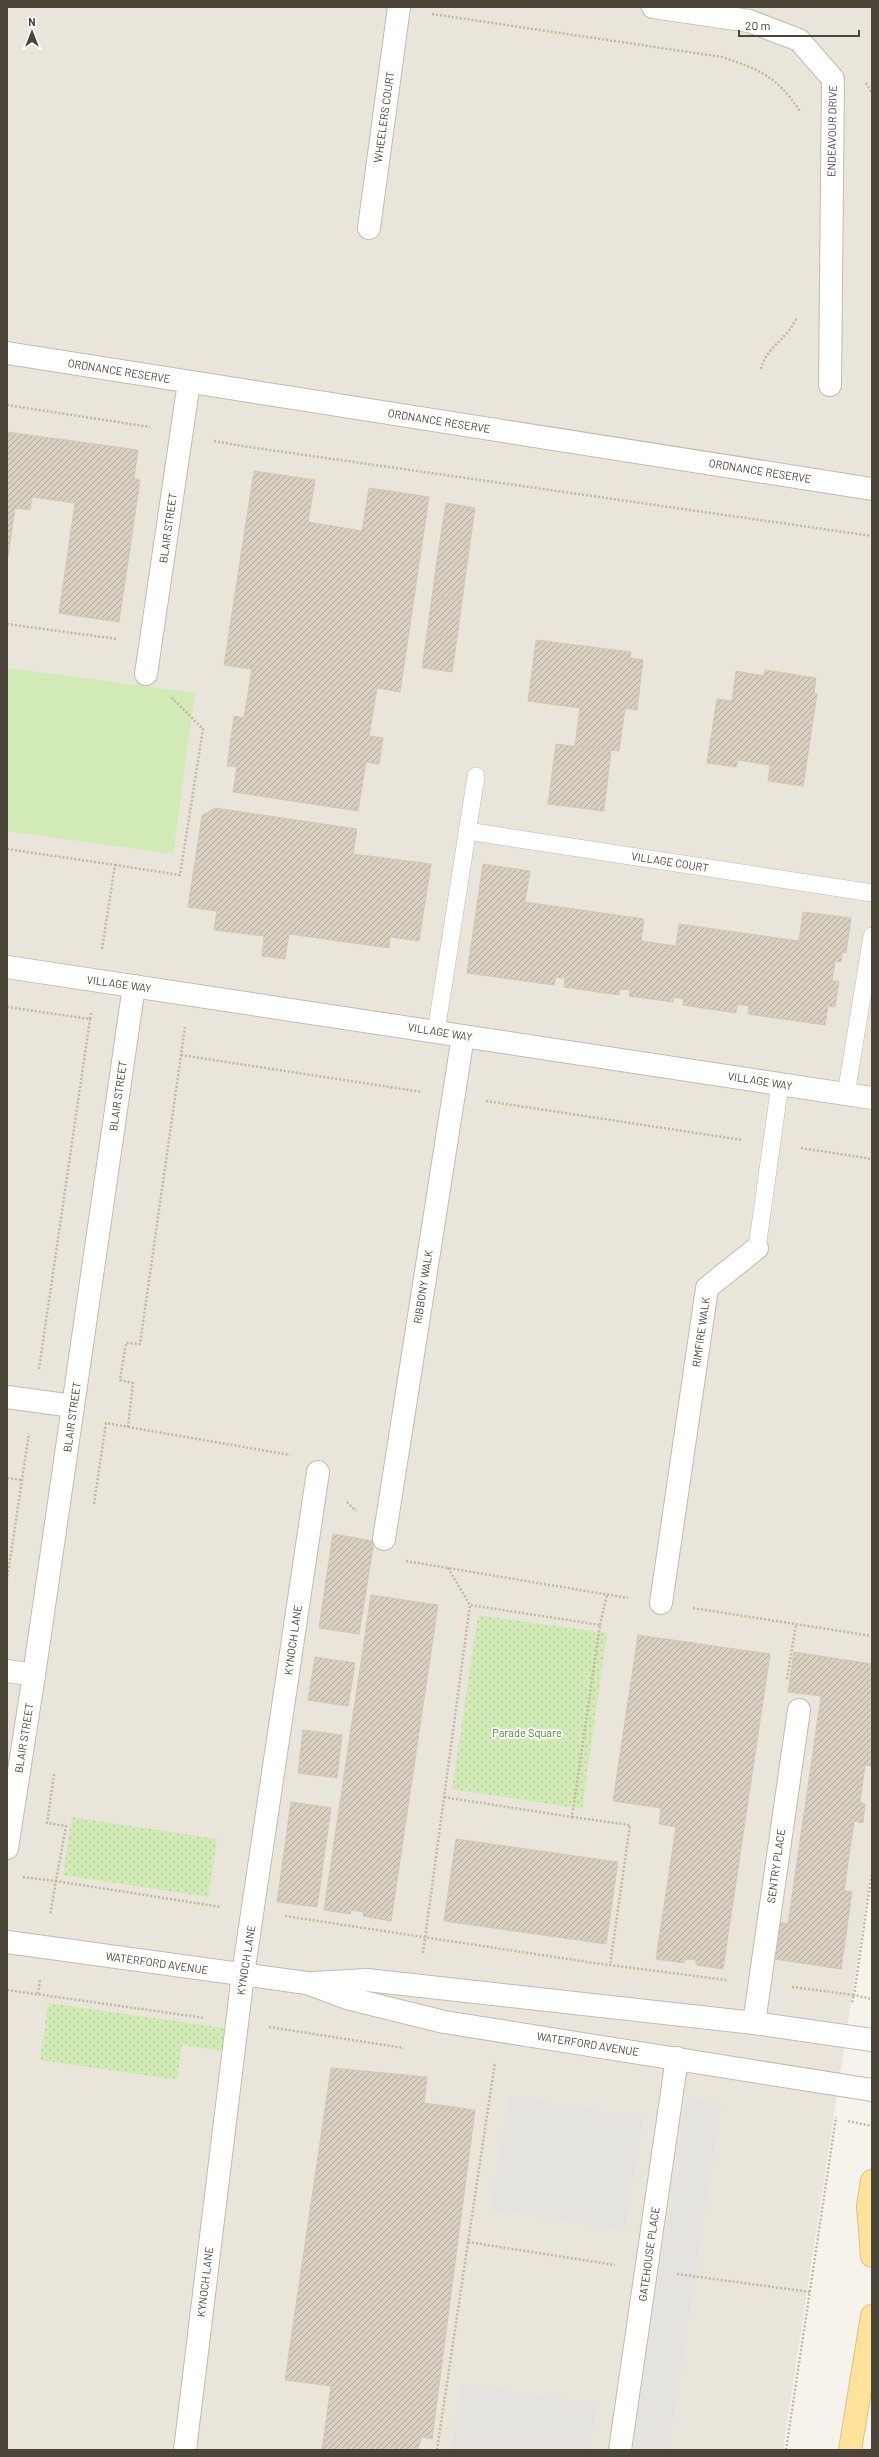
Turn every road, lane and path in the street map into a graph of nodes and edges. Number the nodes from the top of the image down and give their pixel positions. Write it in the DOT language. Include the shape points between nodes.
graph roads {
  1 [pos="654,7"];
  2 [pos="399,8"];
  3 [pos="801,119"];
  4 [pos="369,228"];
  5 [pos="799,312"];
  6 [pos="7,353"];
  7 [pos="761,369"];
  8 [pos="190,382"];
  9 [pos="830,385"];
  10 [pos="7,405"];
  11 [pos="182,434"];
  12 [pos="872,489"];
  13 [pos="872,536"];
  14 [pos="7,624"];
  15 [pos="124,640"];
  16 [pos="146,674"];
  17 [pos="476,776"];
  18 [pos="468,830"];
  19 [pos="7,849"];
  20 [pos="115,865"];
  21 [pos="872,893"];
  22 [pos="872,936"];
  23 [pos="7,967"];
  24 [pos="97,981"];
  25 [pos="134,986"];
  26 [pos="190,995"];
  27 [pos="7,1007"];
  28 [pos="90,1019"];
  29 [pos="436,1032"];
  30 [pos="463,1036"];
  31 [pos="181,1055"];
  32 [pos="780,1084"];
  33 [pos="846,1094"];
  34 [pos="453,1096"];
  35 [pos="872,1098"];
  36 [pos="772,1144"];
  37 [pos="872,1159"];
  38 [pos="756,1248"];
  39 [pos="7,1397"];
  40 [pos="34,1401"];
  41 [pos="74,1406"];
  42 [pos="128,1426"];
  43 [pos="318,1472"];
  44 [pos="7,1478"];
  45 [pos="22,1480"];
  46 [pos="93,1510"];
  47 [pos="384,1539"];
  48 [pos="448,1568"];
  49 [pos="7,1580"];
  50 [pos="607,1594"];
  51 [pos="661,1603"];
  52 [pos="470,1605"];
  53 [pos="796,1624"];
  54 [pos="600,1625"];
  55 [pos="872,1636"];
  56 [pos="7,1671"];
  57 [pos="34,1675"];
  58 [pos="799,1710"];
  59 [pos="55,1768"];
  60 [pos="443,1797"];
  61 [pos="572,1817"];
  62 [pos="7,1848"];
  63 [pos="872,1871"];
  64 [pos="253,1912"];
  65 [pos="425,1938"];
  66 [pos="7,1942"];
  67 [pos="610,1965"];
  68 [pos="243,1974"];
  69 [pos="307,1983"];
  70 [pos="759,1983"];
  71 [pos="417,1987"];
  72 [pos="854,1995"];
  73 [pos="872,1999"];
  74 [pos="754,2023"];
  75 [pos="872,2040"];
  76 [pos="677,2058"];
  77 [pos="495,2062"];
  78 [pos="872,2090"];
  79 [pos="836,2120"];
  80 [pos="872,2181"];
  81 [pos="872,2256"];
  82 [pos="872,2316"];
  83 [pos="185,2450"];
  84 [pos="437,2450"];
  85 [pos="620,2450"];
  86 [pos="786,2450"];
  87 [pos="850,2450"];
  1 -- 9 [label="street, ENDEAVOUR DRIVE" via="749,21 799,40 833,79"];
  2 -- 3 [label="path" via="722,57 758,69 786,91 801,112"];
  2 -- 4 [label="street, WHEELERS COURT"];
  5 -- 7 [label="path" via="792,330 763,358"];
  6 -- 8 [label="street, ORDNANCE RESERVE"];
  8 -- 11 [label="street, BLAIR STREET"];
  8 -- 12 [label="street, ORDNANCE RESERVE"];
  10 -- 11 [label="path"];
  11 -- 13 [label="path" via="250,448"];
  11 -- 16 [label="street, BLAIR STREET"];
  14 -- 15 [label="path"];
  16 -- 20 [label="path" via="203,729 180,875"];
  17 -- 18 [label="lane"];
  18 -- 21 [label="lane, VILLAGE COURT"];
  18 -- 29 [label="lane"];
  19 -- 20 [label="path"];
  20 -- 24 [label="path"];
  22 -- 33 [label="lane"];
  23 -- 24 [label="street, VILLAGE WAY"];
  24 -- 25 [label="street, VILLAGE WAY"];
  24 -- 28 [label="path"];
  25 -- 26 [label="street, VILLAGE WAY"];
  25 -- 41 [label="street, BLAIR STREET"];
  26 -- 29 [label="street, VILLAGE WAY"];
  26 -- 31 [label="path"];
  27 -- 28 [label="path"];
  28 -- 40 [label="path"];
  29 -- 30 [label="street, VILLAGE WAY"];
  30 -- 32 [label="street, VILLAGE WAY"];
  30 -- 34 [label="street, RIBBONY WALK"];
  31 -- 34 [label="path"];
  31 -- 42 [label="path" via="140,1344 126,1343 120,1380 132,1383"];
  32 -- 33 [label="street, VILLAGE WAY"];
  32 -- 36 [label="lane, RIMFIRE WALK"];
  33 -- 35 [label="street, VILLAGE WAY"];
  34 -- 36 [label="path"];
  34 -- 47 [label="street, RIBBONY WALK"];
  36 -- 37 [label="path"];
  36 -- 38 [label="lane, RIMFIRE WALK"];
  38 -- 51 [label="street, RIMFIRE WALK" via="707,1288"];
  39 -- 40 [label="street"];
  40 -- 41 [label="street"];
  40 -- 45 [label="path"];
  41 -- 57 [label="street, BLAIR STREET"];
  42 -- 43 [label="path" via="300,1456"];
  42 -- 46 [label="path" via="106,1423"];
  43 -- 47 [label="path"];
  43 -- 64 [label="street, KYNOCH LANE"];
  44 -- 45 [label="path"];
  45 -- 49 [label="path"];
  47 -- 48 [label="path" via="389,1558"];
  48 -- 50 [label="path"];
  48 -- 52 [label="path"];
  50 -- 51 [label="path"];
  50 -- 54 [label="path"];
  51 -- 53 [label="path"];
  52 -- 54 [label="path"];
  52 -- 60 [label="path"];
  53 -- 55 [label="path"];
  53 -- 58 [label="path" via="784,1696"];
  54 -- 61 [label="path"];
  56 -- 57 [label="street"];
  57 -- 62 [label="street, BLAIR STREET"];
  58 -- 70 [label="street, SENTRY PLACE"];
  59 -- 64 [label="path" via="47,1823 66,1826 56,1881"];
  60 -- 61 [label="path"];
  60 -- 65 [label="path"];
  61 -- 67 [label="path" via="630,1825"];
  63 -- 72 [label="path"];
  64 -- 65 [label="path"];
  64 -- 68 [label="street, KYNOCH LANE"];
  65 -- 67 [label="path"];
  65 -- 71 [label="path"];
  66 -- 68 [label="street, WATERFORD AVENUE"];
  67 -- 70 [label="path"];
  68 -- 69 [label="street, WATERFORD AVENUE"];
  68 -- 83 [label="street, KYNOCH LANE"];
  69 -- 71 [label="street, WATERFORD AVENUE" via="367,1980"];
  69 -- 76 [label="street, WATERFORD AVENUE" via="347,1998 444,2022"];
  70 -- 72 [label="path"];
  70 -- 74 [label="street, SENTRY PLACE"];
  71 -- 74 [label="street, WATERFORD AVENUE"];
  72 -- 73 [label="path"];
  74 -- 75 [label="street, WATERFORD AVENUE"];
  76 -- 78 [label="street, WATERFORD AVENUE"];
  76 -- 85 [label="street, GATEHOUSE PLACE"];
  77 -- 84 [label="path"];
  79 -- 86 [label="path"];
  80 -- 81 [label="main road" via="868,2206"];
  82 -- 87 [label="main road"];
}
